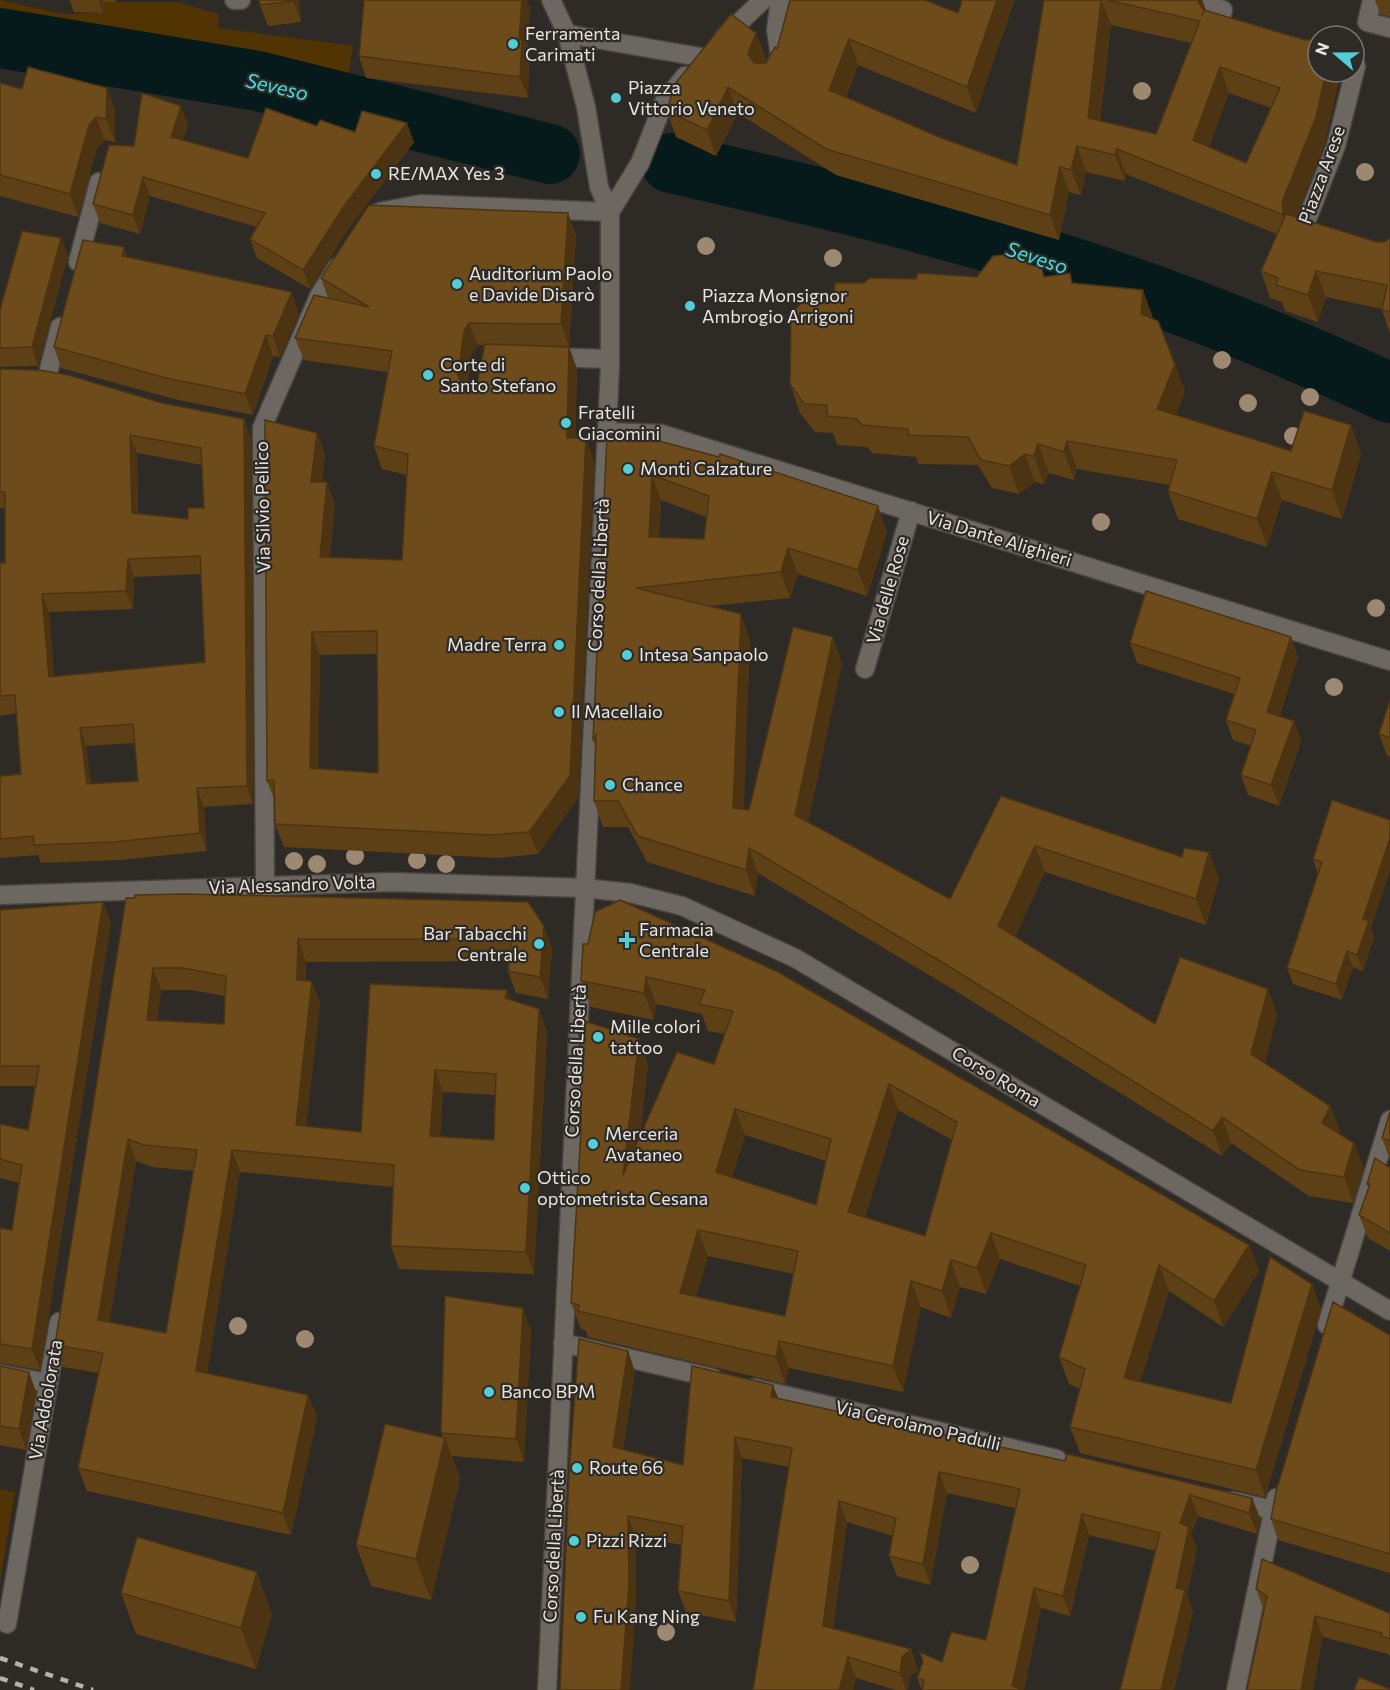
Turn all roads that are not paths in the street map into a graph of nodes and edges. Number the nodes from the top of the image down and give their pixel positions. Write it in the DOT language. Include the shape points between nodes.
graph roads {
  1 [pos="234,0"];
  2 [pos="241,0"];
  3 [pos="551,0"];
  4 [pos="763,0"];
  5 [pos="780,0"];
  6 [pos="1189,0"];
  7 [pos="1372,0"];
  8 [pos="1390,28"];
  9 [pos="567,34"];
  10 [pos="1251,36"];
  11 [pos="700,57"];
  12 [pos="769,79"];
  13 [pos="1350,84"];
  14 [pos="105,163"];
  15 [pos="610,212"];
  16 [pos="367,223"];
  17 [pos="1330,240"];
  18 [pos="348,249"];
  19 [pos="73,278"];
  20 [pos="64,312"];
  21 [pos="529,356"];
  22 [pos="609,359"];
  23 [pos="46,378"];
  24 [pos="244,424"];
  25 [pos="262,428"];
  26 [pos="606,432"];
  27 [pos="911,512"];
  28 [pos="1390,661"];
  29 [pos="865,669"];
  30 [pos="265,886"];
  31 [pos="584,888"];
  32 [pos="127,891"];
  33 [pos="0,895"];
  34 [pos="124,914"];
  35 [pos="1390,1120"];
  36 [pos="1341,1282"];
  37 [pos="62,1301"];
  38 [pos="1390,1311"];
  39 [pos="1323,1339"];
  40 [pos="563,1343"];
  41 [pos="0,1374"];
  42 [pos="49,1383"];
  43 [pos="1075,1464"];
  44 [pos="1283,1476"];
  45 [pos="1215,1496"];
  46 [pos="1273,1510"];
  47 [pos="7,1624"];
  48 [pos="547,1690"];
  49 [pos="1236,1690"];
  1 -- 2 [label="street"];
  3 -- 9 [label="street"];
  4 -- 11 [label="street"];
  5 -- 12 [label="street" via="776,30 780,55"];
  6 -- 10 [label="street" via="1223,10 1218,26"];
  7 -- 8 [label="street" via="1367,22"];
  9 -- 11 [label="street"];
  9 -- 15 [label="street" via="586,107 599,187"];
  11 -- 15 [label="street" via="664,102 640,164"];
  13 -- 17 [label="street, Piazza Arese" via="1336,146 1302,232"];
  14 -- 19 [label="street"];
  15 -- 16 [label="street" via="421,204 384,209"];
  15 -- 22 [label="street"];
  18 -- 25 [label="street, Via Silvio Pellico" via="319,296"];
  20 -- 23 [label="street"];
  21 -- 22 [label="street"];
  22 -- 26 [label="street"];
  24 -- 25 [label="street"];
  25 -- 30 [label="street, Via Silvio Pellico"];
  26 -- 27 [label="street, Via Dante Alighieri" via="662,434"];
  26 -- 31 [label="street, Corso della Libertà"];
  27 -- 28 [label="street, Via Dante Alighieri"];
  27 -- 29 [label="street, Via delle Rose"];
  30 -- 31 [label="street, Via Alessandro Volta" via="392,882"];
  30 -- 32 [label="street, Via Alessandro Volta"];
  31 -- 36 [label="street, Corso Roma" via="630,892 682,906 795,958"];
  31 -- 40 [label="street, Corso della Libertà"];
  32 -- 33 [label="street, Via Alessandro Volta"];
  32 -- 34 [label="street"];
  35 -- 36 [label="street"];
  36 -- 38 [label="street, Corso Roma"];
  36 -- 39 [label="street"];
  37 -- 42 [label="street, Via Addolorata"];
  40 -- 43 [label="street, Via Gerolamo Padulli"];
  40 -- 48 [label="street, Corso della Libertà"];
  41 -- 42 [label="street"];
  42 -- 47 [label="street, Via Addolorata"];
  44 -- 46 [label="street"];
  45 -- 46 [label="street"];
  46 -- 49 [label="street"];
}
